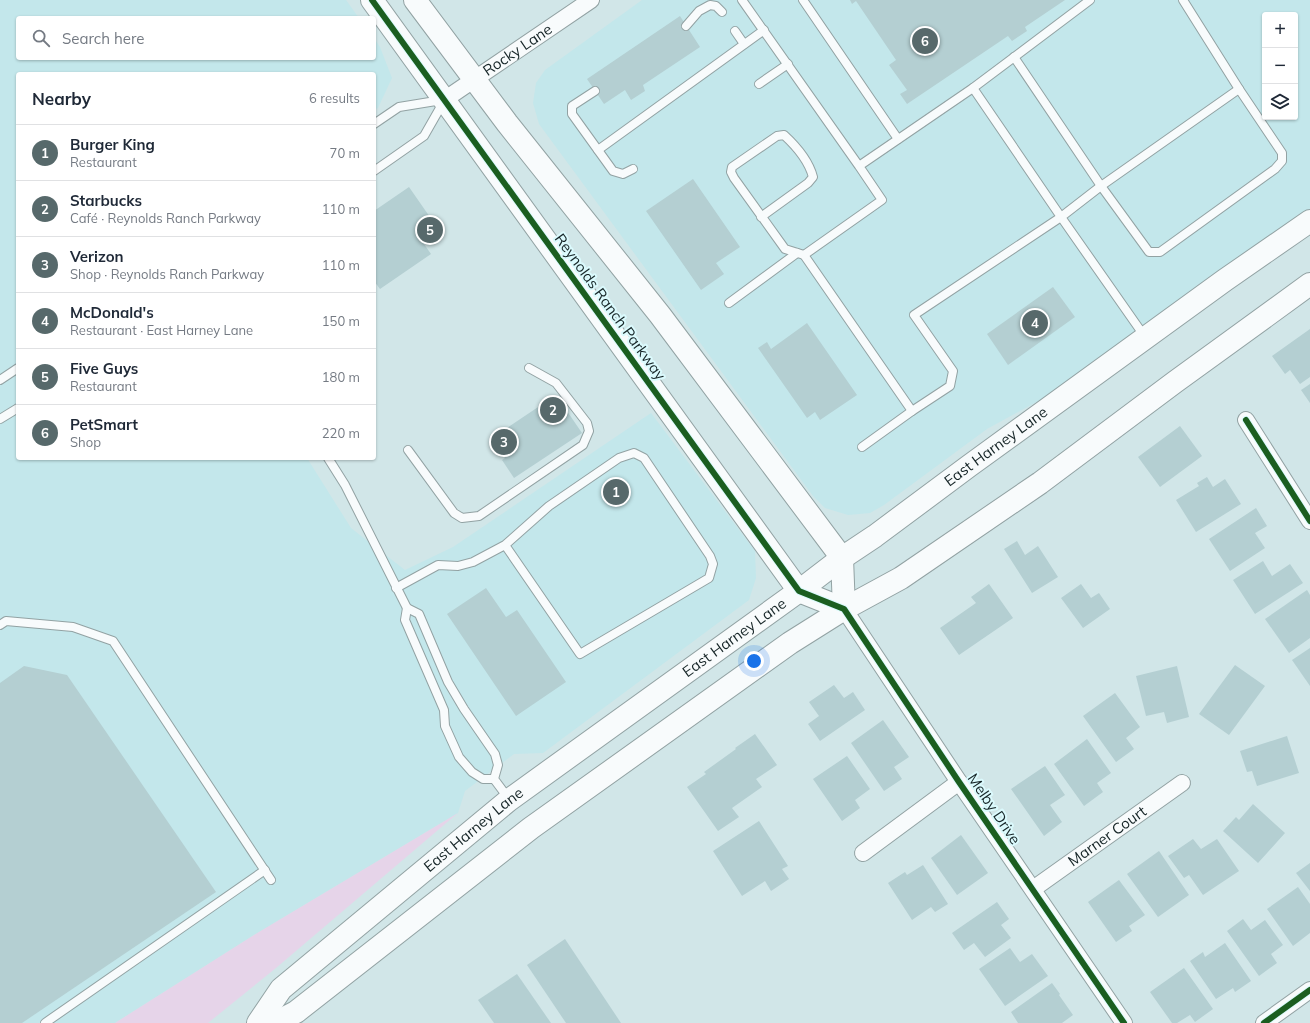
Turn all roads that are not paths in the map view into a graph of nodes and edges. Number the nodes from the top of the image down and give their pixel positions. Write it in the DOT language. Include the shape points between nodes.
graph roads {
  1 [pos="372,0"];
  2 [pos="415,0"];
  3 [pos="590,0"];
  4 [pos="742,0"];
  5 [pos="804,0"];
  6 [pos="1090,0"];
  7 [pos="1183,0"];
  8 [pos="722,12"];
  9 [pos="686,26"];
  10 [pos="764,30"];
  11 [pos="735,31"];
  12 [pos="744,44"];
  13 [pos="1014,57"];
  14 [pos="788,64"];
  15 [pos="474,78"];
  16 [pos="759,84"];
  17 [pos="972,88"];
  18 [pos="1239,89"];
  19 [pos="595,91"];
  20 [pos="444,100"];
  21 [pos="376,123"];
  22 [pos="898,139"];
  23 [pos="598,150"];
  24 [pos="859,166"];
  25 [pos="633,169"];
  26 [pos="376,170"];
  27 [pos="1101,186"];
  28 [pos="762,217"];
  29 [pos="1061,217"];
  30 [pos="1310,221"];
  31 [pos="801,254"];
  32 [pos="1310,284"];
  33 [pos="729,303"];
  34 [pos="1146,337"];
  35 [pos="529,368"];
  36 [pos="16,369"];
  37 [pos="0,380"];
  38 [pos="16,409"];
  39 [pos="912,411"];
  40 [pos="0,420"];
  41 [pos="1246,420"];
  42 [pos="862,447"];
  43 [pos="408,450"];
  44 [pos="329,460"];
  45 [pos="1310,522"];
  46 [pos="505,545"];
  47 [pos="842,558"];
  48 [pos="396,588"];
  49 [pos="799,591"];
  50 [pos="407,608"];
  51 [pos="844,608"];
  52 [pos="0,625"];
  53 [pos="494,779"];
  54 [pos="960,782"];
  55 [pos="1182,782"];
  56 [pos="509,800"];
  57 [pos="863,853"];
  58 [pos="265,870"];
  59 [pos="271,880"];
  60 [pos="1033,889"];
  61 [pos="1310,990"];
  62 [pos="45,1023"];
  63 [pos="258,1023"];
  64 [pos="275,1023"];
  65 [pos="1124,1023"];
  66 [pos="1264,1023"];
  1 -- 20 [label="main road, Reynolds Ranch Parkway"];
  2 -- 15 [label="main road, Reynolds Ranch Parkway"];
  3 -- 15 [label="street, Rocky Lane"];
  4 -- 10 [label="lane"];
  5 -- 22 [label="lane"];
  6 -- 13 [label="lane"];
  7 -- 18 [label="lane"];
  8 -- 9 [label="lane" via="710,4 699,11"];
  10 -- 12 [label="lane"];
  10 -- 14 [label="lane"];
  11 -- 12 [label="lane"];
  12 -- 23 [label="lane"];
  13 -- 17 [label="lane"];
  13 -- 27 [label="lane"];
  14 -- 16 [label="lane"];
  14 -- 24 [label="lane"];
  15 -- 20 [label="street, Rocky Lane"];
  15 -- 47 [label="main road, Reynolds Ranch Parkway" via="660,315"];
  17 -- 22 [label="lane"];
  17 -- 29 [label="lane"];
  18 -- 27 [label="lane"];
  18 -- 27 [label="lane" via="1282,153 1282,161 1275,169 1160,252 1149,252"];
  19 -- 23 [label="lane" via="572,106 572,114"];
  20 -- 21 [label="lane" via="399,107"];
  20 -- 26 [label="lane" via="424,136"];
  20 -- 49 [label="main road, Reynolds Ranch Parkway"];
  22 -- 24 [label="lane"];
  23 -- 25 [label="lane" via="613,171 623,174"];
  24 -- 31 [label="lane" via="882,200"];
  27 -- 29 [label="lane"];
  28 -- 28 [label="lane" via="734,178 732,167 777,136 784,135 811,169 813,177"];
  28 -- 31 [label="lane" via="785,249"];
  29 -- 34 [label="lane"];
  29 -- 39 [label="lane" via="914,315 953,371 950,386"];
  30 -- 34 [label="main road, East Harney Lane"];
  31 -- 33 [label="lane"];
  31 -- 39 [label="lane"];
  32 -- 51 [label="main road" via="1040,483 901,578"];
  34 -- 47 [label="main road, East Harney Lane"];
  35 -- 43 [label="lane" via="556,383 587,423 589,431 583,445 479,516 462,518 454,513"];
  36 -- 37 [label="lane"];
  38 -- 40 [label="lane"];
  39 -- 42 [label="lane"];
  41 -- 45 [label="street"];
  44 -- 48 [label="lane" via="345,485"];
  46 -- 46 [label="lane" via="580,654 709,578 713,564 644,458 634,453 619,458 549,506"];
  46 -- 48 [label="lane" via="473,562 458,566 438,565"];
  47 -- 49 [label="main road, East Harney Lane"];
  47 -- 51 [label="main road"];
  48 -- 50 [label="lane"];
  49 -- 51 [label="main road"];
  49 -- 56 [label="main road, East Harney Lane"];
  50 -- 53 [label="lane" via="419,614 448,682 495,754 498,765"];
  50 -- 53 [label="lane" via="405,620 444,710 445,726 460,757 472,772 483,779"];
  51 -- 54 [label="street, Melby Drive"];
  51 -- 64 [label="main road" via="790,643 531,828 296,1012"];
  52 -- 58 [label="lane" via="6,621 73,627 112,641"];
  53 -- 56 [label="lane"];
  54 -- 57 [label="street"];
  54 -- 60 [label="street, Melby Drive"];
  55 -- 60 [label="street, Marner Court"];
  56 -- 63 [label="main road, East Harney Lane" via="281,988"];
  58 -- 59 [label="lane"];
  58 -- 62 [label="lane"];
  60 -- 65 [label="street, Melby Drive"];
  61 -- 66 [label="street"];
}
